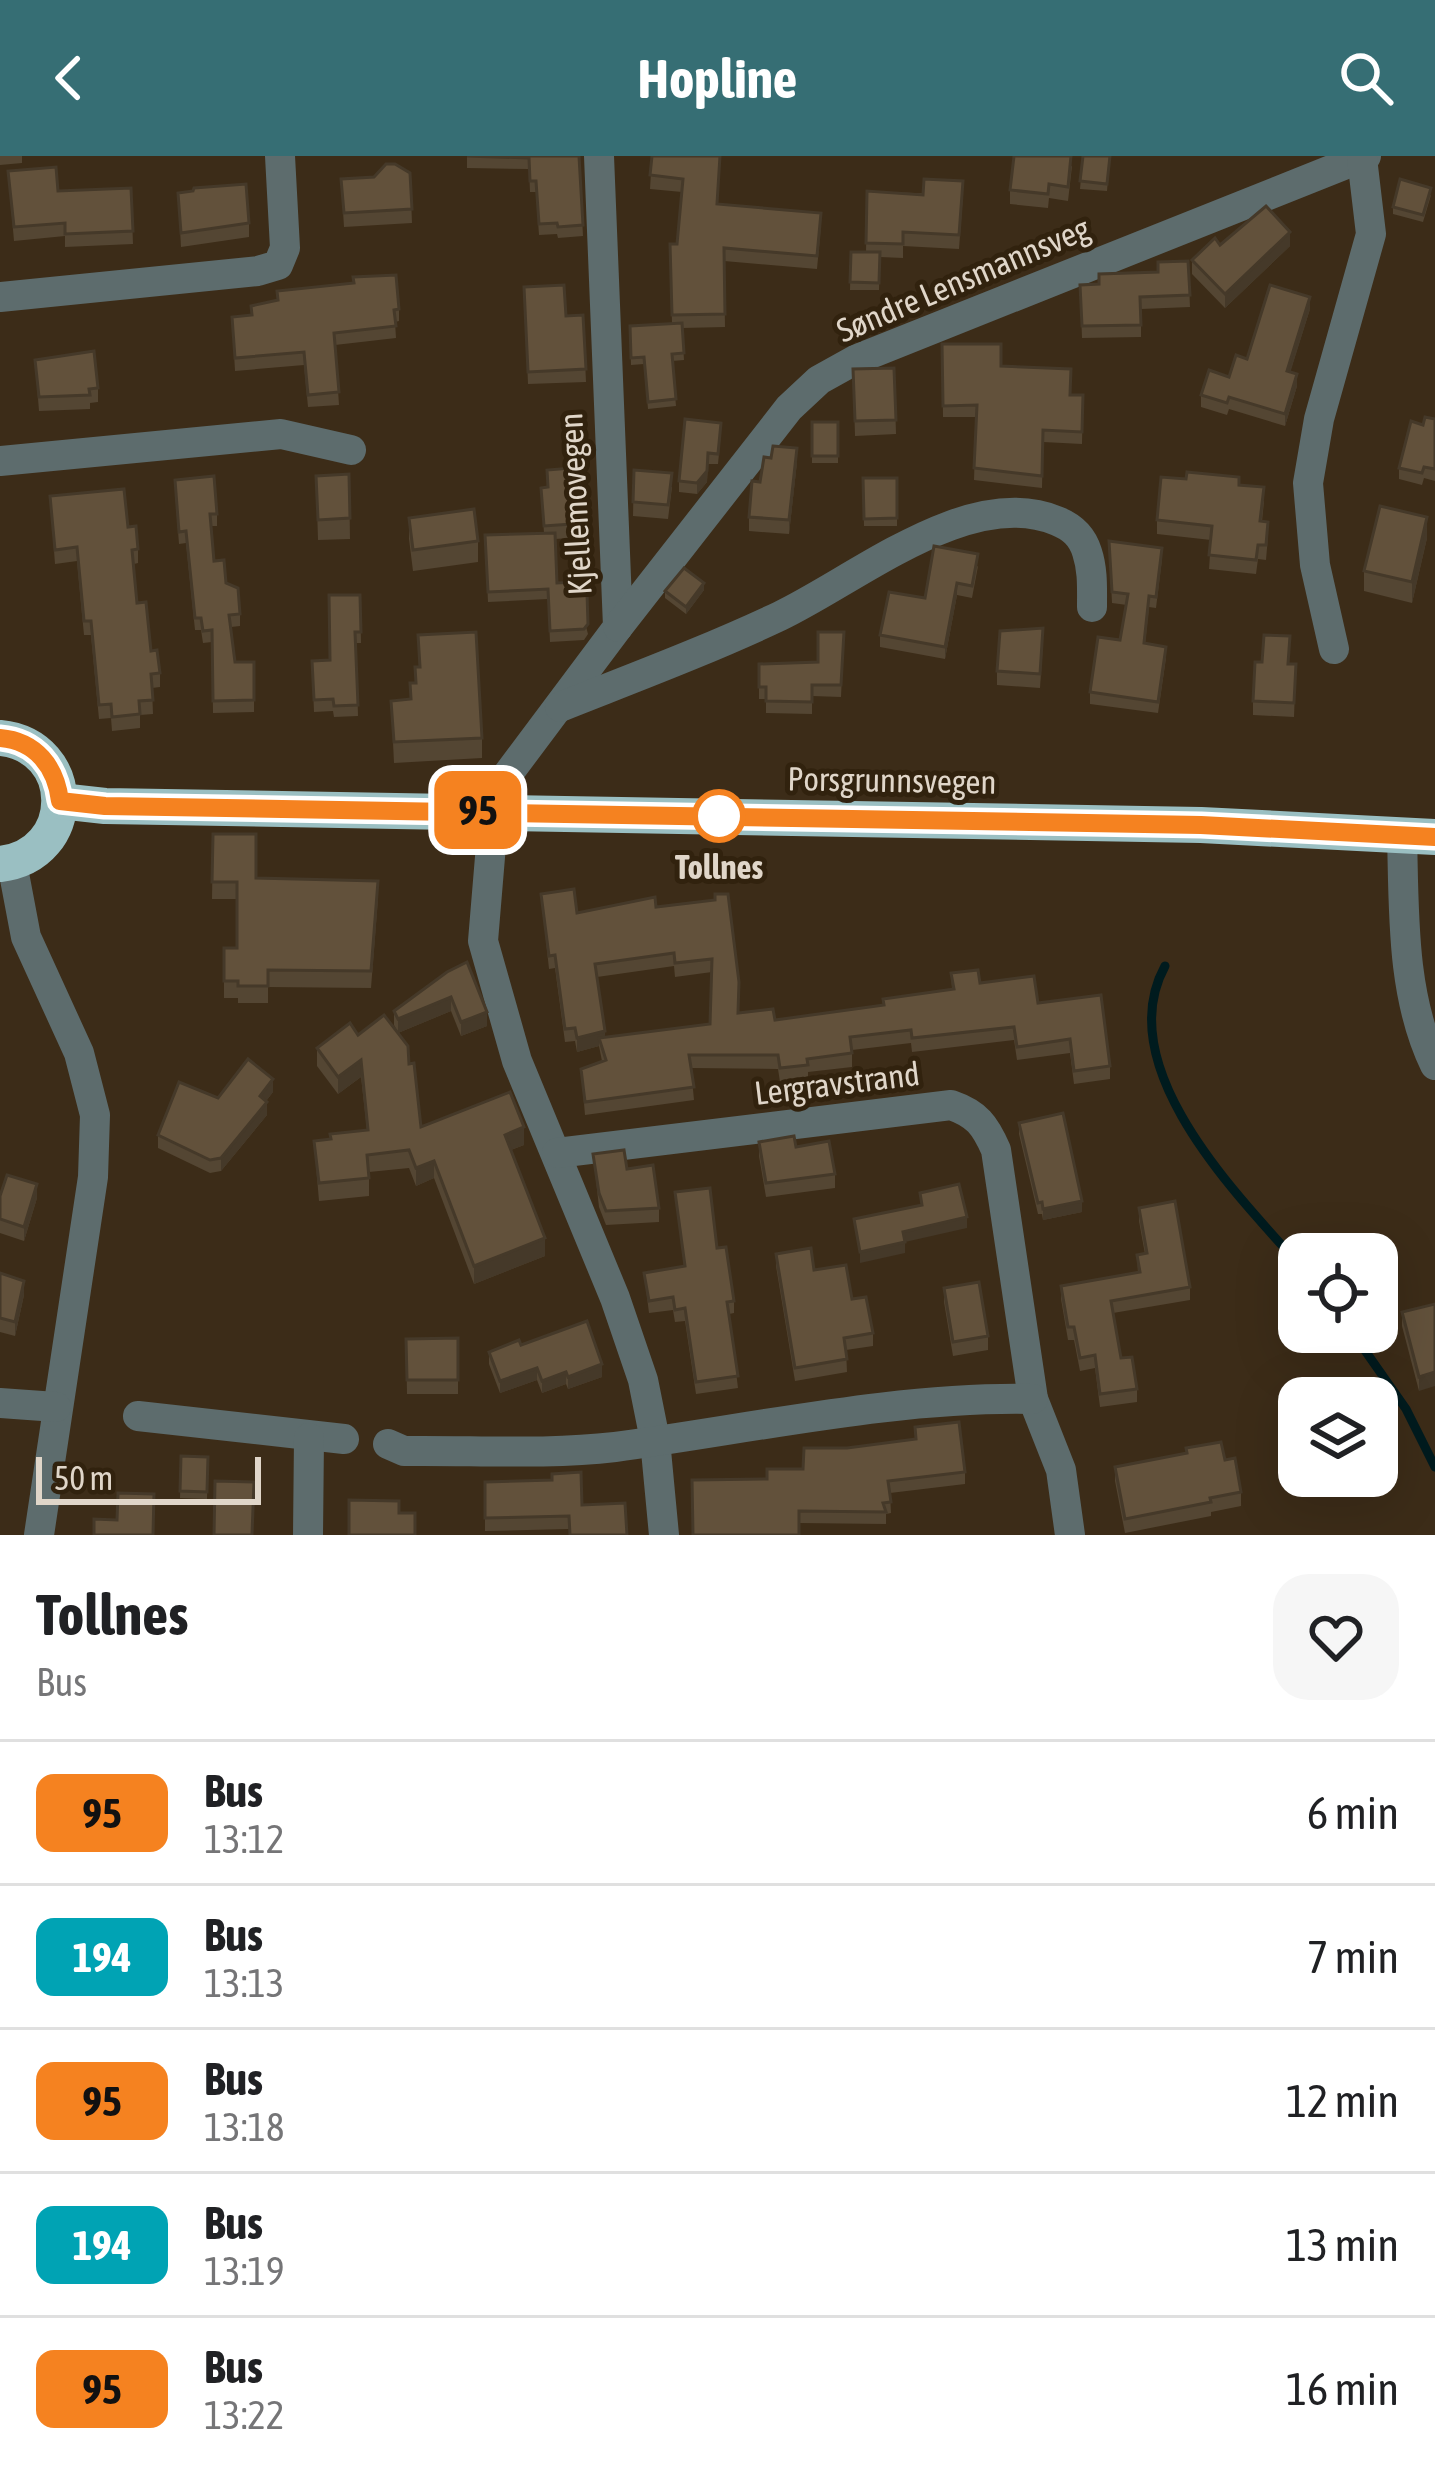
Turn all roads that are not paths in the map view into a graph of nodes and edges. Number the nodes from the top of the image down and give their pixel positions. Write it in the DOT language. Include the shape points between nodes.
graph roads {
  1 [pos="280,156"];
  2 [pos="598,156"];
  3 [pos="1364,157"];
  4 [pos="0,297"];
  5 [pos="350,450"];
  6 [pos="0,461"];
  7 [pos="1092,607"];
  8 [pos="618,627"];
  9 [pos="1334,650"];
  10 [pos="557,708"];
  11 [pos="0,738"];
  12 [pos="60,801"];
  13 [pos="497,811"];
  14 [pos="1418,835"];
  15 [pos="6,863"];
  16 [pos="1435,1065"];
  17 [pos="557,1153"];
  18 [pos="1033,1399"];
  19 [pos="0,1403"];
  20 [pos="56,1407"];
  21 [pos="138,1416"];
  22 [pos="309,1438"];
  23 [pos="344,1438"];
  24 [pos="655,1440"];
  25 [pos="388,1444"];
  26 [pos="39,1535"];
  27 [pos="308,1535"];
  28 [pos="664,1535"];
  29 [pos="1070,1535"];
  1 -- 4 [label="street" via="285,248 278,266"];
  2 -- 8 [label="street, Kjellemovegen"];
  3 -- 8 [label="street, Søndre Lensmannsveg" via="819,380"];
  3 -- 9 [label="street" via="1371,233 1308,484"];
  5 -- 6 [label="street" via="281,434"];
  7 -- 10 [label="street" via="1086,548 1072,527 1023,512 996,514 925,537 782,616"];
  8 -- 10 [label="street, Kjellemovegen"];
  10 -- 13 [label="street, Kjellemovegen" via="508,773"];
  11 -- 12 [label="highway" via="41,755"];
  12 -- 13 [label="highway, Porsgrunnsvegen"];
  12 -- 15 [label="highway" via="51,833"];
  13 -- 14 [label="highway, Porsgrunnsvegen"];
  13 -- 17 [label="street, Kjellemovegen" via="483,941 517,1061"];
  14 -- 16 [label="street" via="1405,931 1415,1009"];
  15 -- 20 [label="street" via="26,938 79,1053 95,1115 93,1178"];
  17 -- 18 [label="street, Lergravstrand" via="951,1105 970,1112 996,1150"];
  17 -- 24 [label="street, Kjellemovegen" via="644,1380"];
  18 -- 24 [label="street"];
  18 -- 29 [label="street, Lergravstrand" via="1061,1470"];
  19 -- 20 [label="street"];
  20 -- 26 [label="street"];
  21 -- 22 [label="street"];
  22 -- 23 [label="street"];
  22 -- 27 [label="street"];
  24 -- 25 [label="street" via="404,1451"];
  24 -- 28 [label="street, Kjellemovegen"];
}
